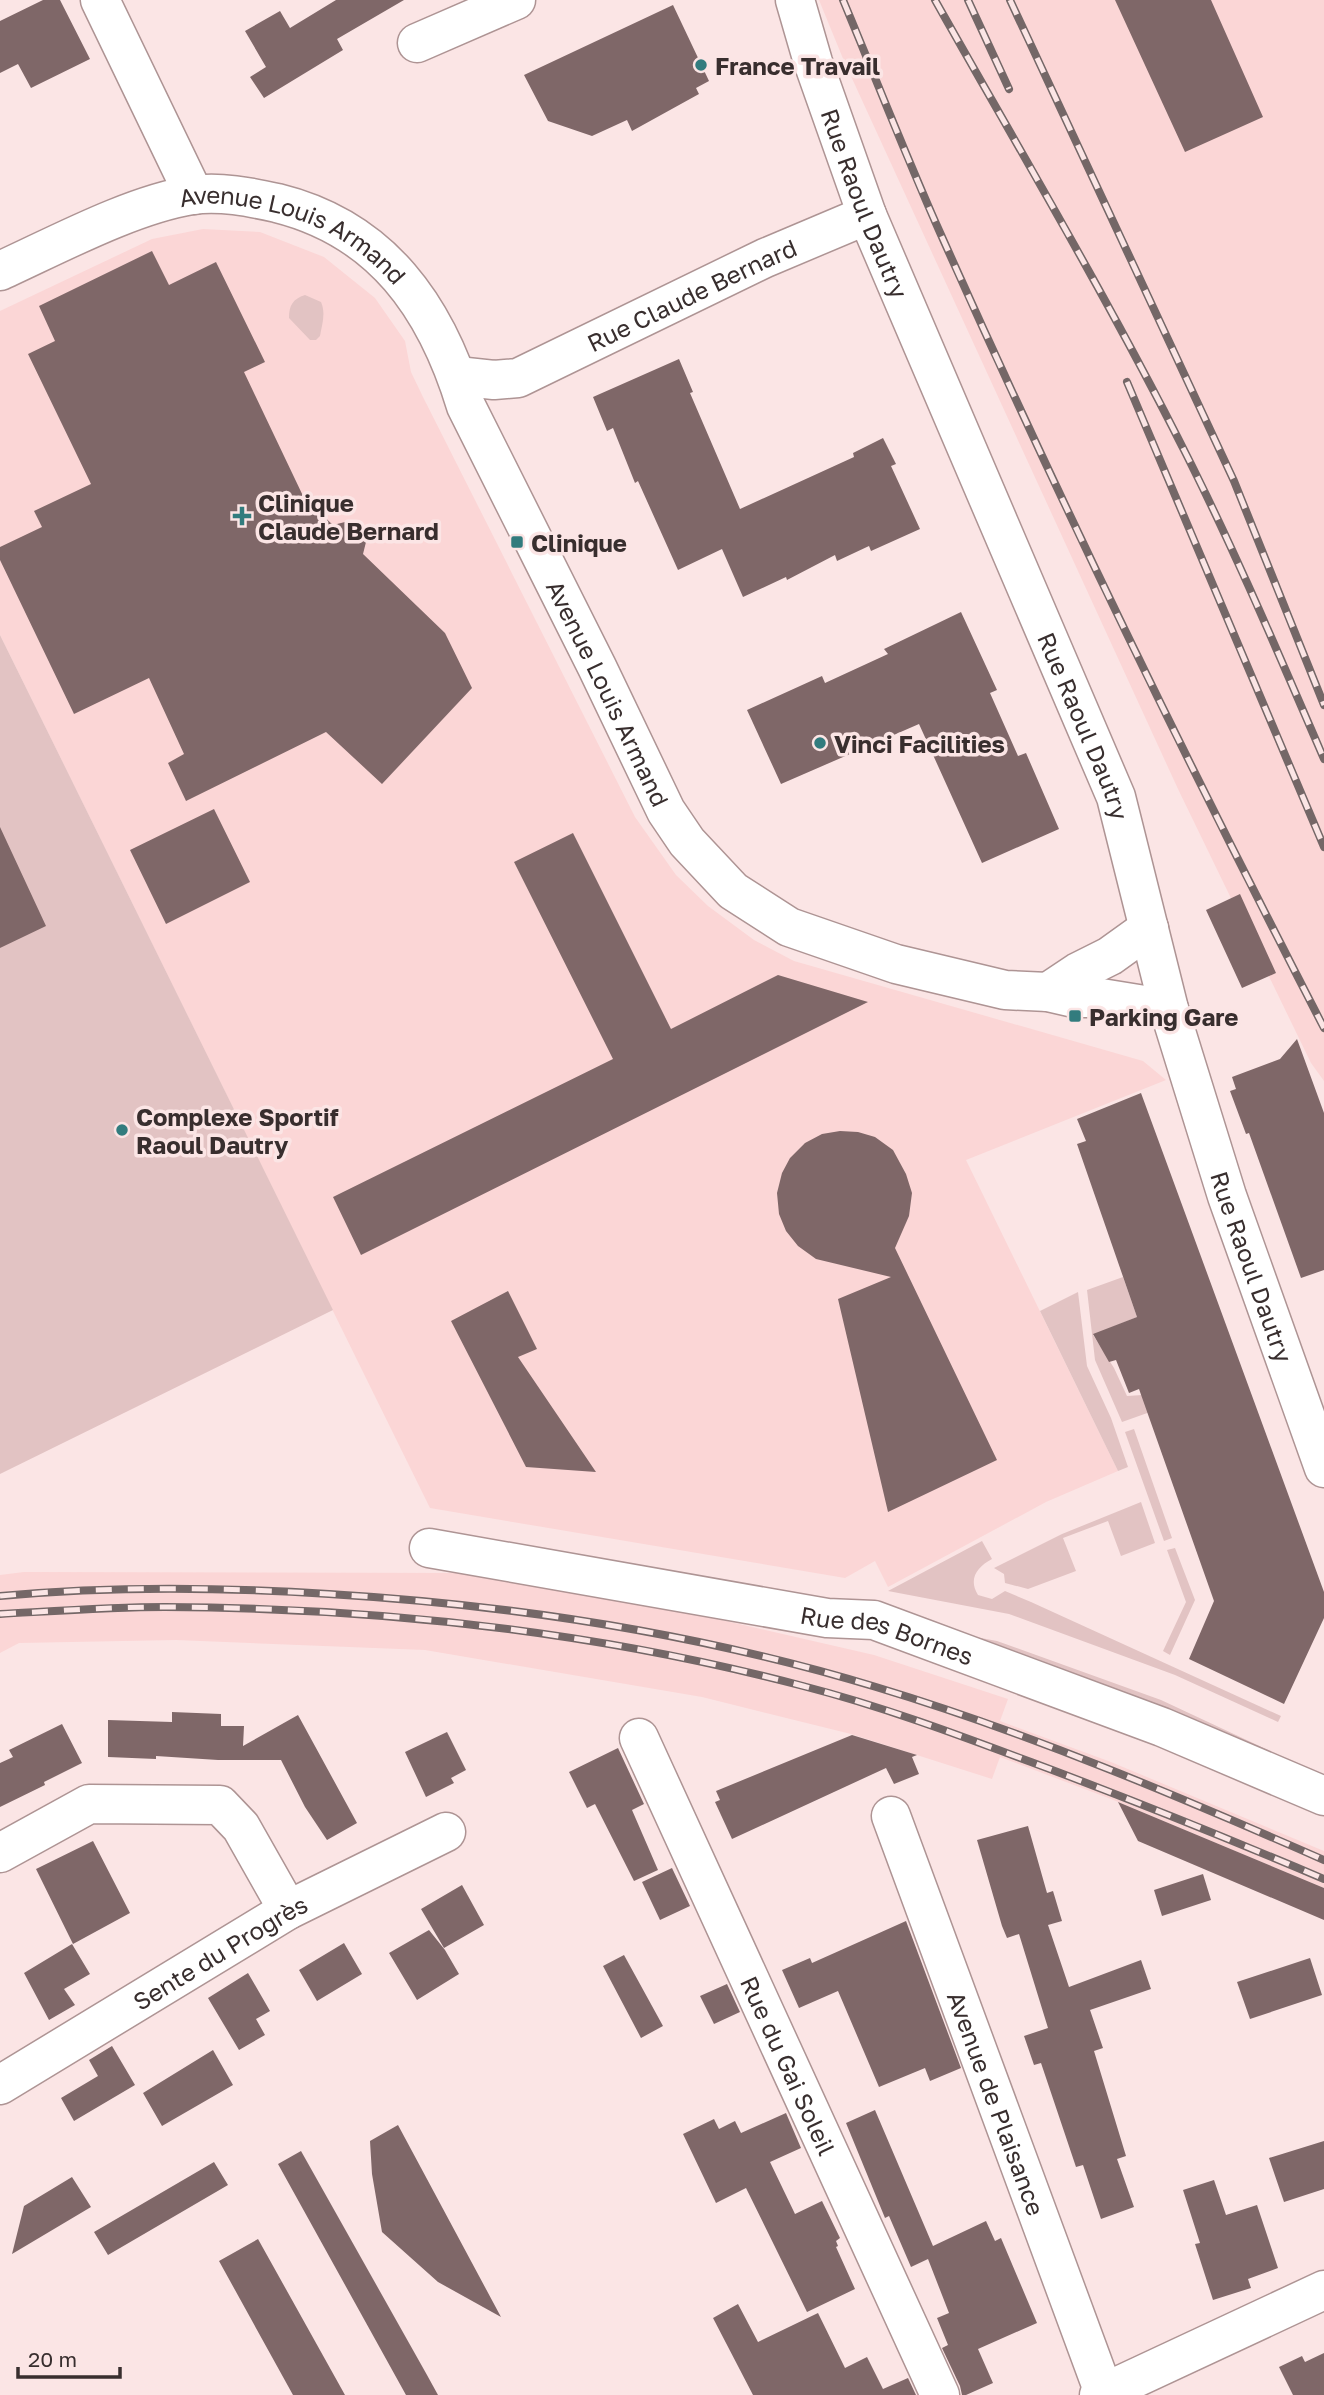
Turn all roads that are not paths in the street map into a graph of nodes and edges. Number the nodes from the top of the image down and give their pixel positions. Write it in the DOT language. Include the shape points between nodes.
graph roads {
  1 [pos="100,0"];
  2 [pos="516,0"];
  3 [pos="795,0"];
  4 [pos="417,43"];
  5 [pos="194,195"];
  6 [pos="867,215"];
  7 [pos="0,271"];
  8 [pos="457,376"];
  9 [pos="518,379"];
  10 [pos="484,441"];
  11 [pos="1149,928"];
  12 [pos="1048,992"];
  13 [pos="1169,1009"];
  14 [pos="1324,1468"];
  15 [pos="429,1548"];
  16 [pos="639,1738"];
  17 [pos="1324,1796"];
  18 [pos="891,1816"];
  19 [pos="446,1832"];
  20 [pos="0,1853"];
  21 [pos="288,1910"];
  22 [pos="0,2085"];
  23 [pos="1324,2290"];
  24 [pos="1101,2394"];
  25 [pos="940,2395"];
  1 -- 5 [label="street"];
  2 -- 4 [label="street"];
  3 -- 6 [label="street, Rue Raoul Dautry"];
  5 -- 7 [label="street, Avenue Louis Armand" via="137,210"];
  5 -- 8 [label="street, Avenue Louis Armand" via="252,197 321,217 349,231 393,268 415,296"];
  6 -- 9 [label="street, Rue Claude Bernard" via="754,263"];
  6 -- 11 [label="street, Rue Raoul Dautry" via="1116,797"];
  8 -- 9 [label="street, Rue Claude Bernard"];
  8 -- 10 [label="street, Avenue Louis Armand"];
  9 -- 10 [label="street"];
  10 -- 12 [label="street, Avenue Louis Armand" via="666,811 687,842 733,891 789,927 896,964 1005,990"];
  11 -- 12 [label="street"];
  11 -- 13 [label="street, Rue Raoul Dautry"];
  12 -- 13 [label="street, Avenue Louis Armand"];
  13 -- 14 [label="street, Rue Raoul Dautry" via="1227,1196"];
  15 -- 17 [label="street, Rue des Bornes" via="827,1618 874,1620 1162,1727"];
  16 -- 25 [label="street, Rue du Gai Soleil"];
  18 -- 24 [label="street, Avenue de Plaisance"];
  19 -- 21 [label="street, Sente du Progrès"];
  20 -- 21 [label="street" via="89,1804 220,1805 241,1827"];
  21 -- 22 [label="street, Sente du Progrès"];
  23 -- 24 [label="street"];
}
